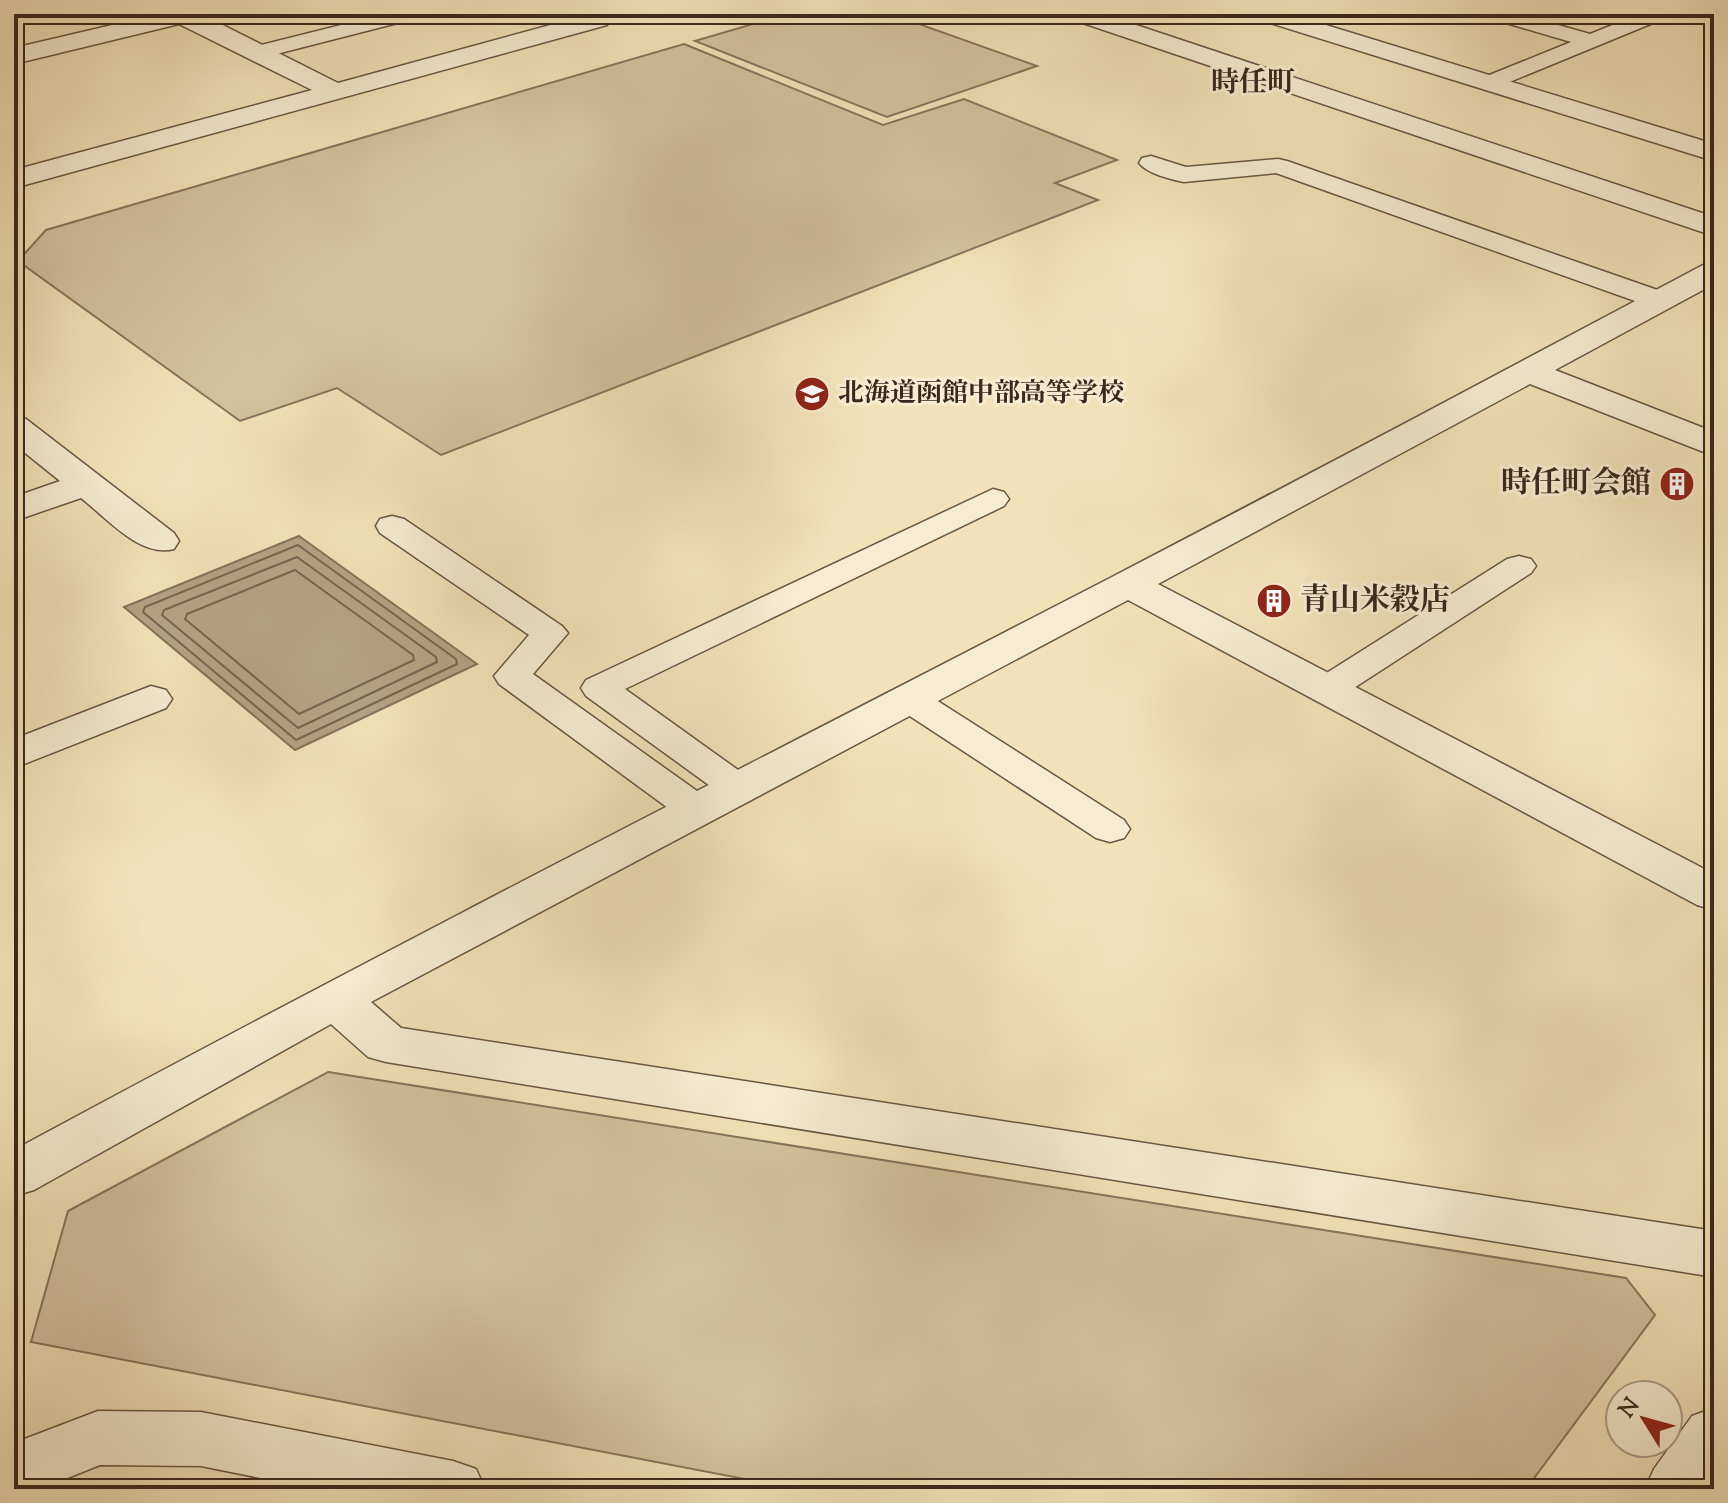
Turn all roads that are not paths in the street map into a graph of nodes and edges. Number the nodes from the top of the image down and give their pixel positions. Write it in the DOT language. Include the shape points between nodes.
graph roads {
  1 [pos="410,14"];
  2 [pos="1079,14"];
  3 [pos="1265,14"];
  4 [pos="1496,14"];
  5 [pos="1658,14"];
  6 [pos="183,15"];
  7 [pos="601,16"];
  8 [pos="1167,18"];
  9 [pos="1129,31"];
  10 [pos="1593,42"];
  11 [pos="257,53"];
  12 [pos="14,56"];
  13 [pos="1490,83"];
  14 [pos="334,91"];
  15 [pos="1714,153"];
  16 [pos="1151,163"];
  17 [pos="14,179"];
  18 [pos="1714,227"];
  19 [pos="1714,272"];
  20 [pos="1659,300"];
  21 [pos="1526,370"];
  22 [pos="14,426"];
  23 [pos="1714,445"];
  24 [pos="86,484"];
  25 [pos="993,499"];
  26 [pos="14,510"];
  27 [pos="392,526"];
  28 [pos="160,541"];
  29 [pos="1519,566"];
  30 [pos="1128,584"];
  31 [pos="1327,689"];
  32 [pos="151,699"];
  33 [pos="909,699"];
  34 [pos="14,755"];
  35 [pos="738,788"];
  36 [pos="697,810"];
  37 [pos="1110,829"];
  38 [pos="1714,894"];
  39 [pos="335,999"];
  40 [pos="14,1175"];
  41 [pos="1714,1254"];
  42 [pos="1714,1435"];
  43 [pos="14,1471"];
  44 [pos="453,1489"];
  45 [pos="1677,1489"];
  1 -- 11 [label="lane"];
  2 -- 9 [label="street"];
  3 -- 13 [label="street"];
  4 -- 10 [label="lane"];
  5 -- 10 [label="lane"];
  6 -- 11 [label="street"];
  6 -- 12 [label="street"];
  7 -- 14 [label="street"];
  8 -- 9 [label="street"];
  9 -- 18 [label="street"];
  10 -- 13 [label="lane"];
  11 -- 14 [label="street"];
  13 -- 15 [label="street"];
  14 -- 17 [label="street"];
  16 -- 20 [label="lane" via="1184,175 1278,166"];
  19 -- 20 [label="street"];
  20 -- 21 [label="street"];
  21 -- 23 [label="street"];
  21 -- 30 [label="street"];
  22 -- 24 [label="street"];
  24 -- 26 [label="street"];
  24 -- 28 [label="street"];
  25 -- 35 [label="lane" via="599,688"];
  27 -- 36 [label="lane" via="550,633 512,676"];
  29 -- 31 [label="lane"];
  30 -- 31 [label="street"];
  30 -- 33 [label="street"];
  31 -- 38 [label="street"];
  32 -- 34 [label="street"];
  33 -- 35 [label="street"];
  33 -- 37 [label="lane"];
  35 -- 36 [label="street"];
  36 -- 39 [label="street"];
  39 -- 40 [label="street"];
  39 -- 41 [label="street" via="386,1044"];
  42 -- 45 [label="street"];
  43 -- 44 [label="street" via="98,1438 201,1439"];
}
